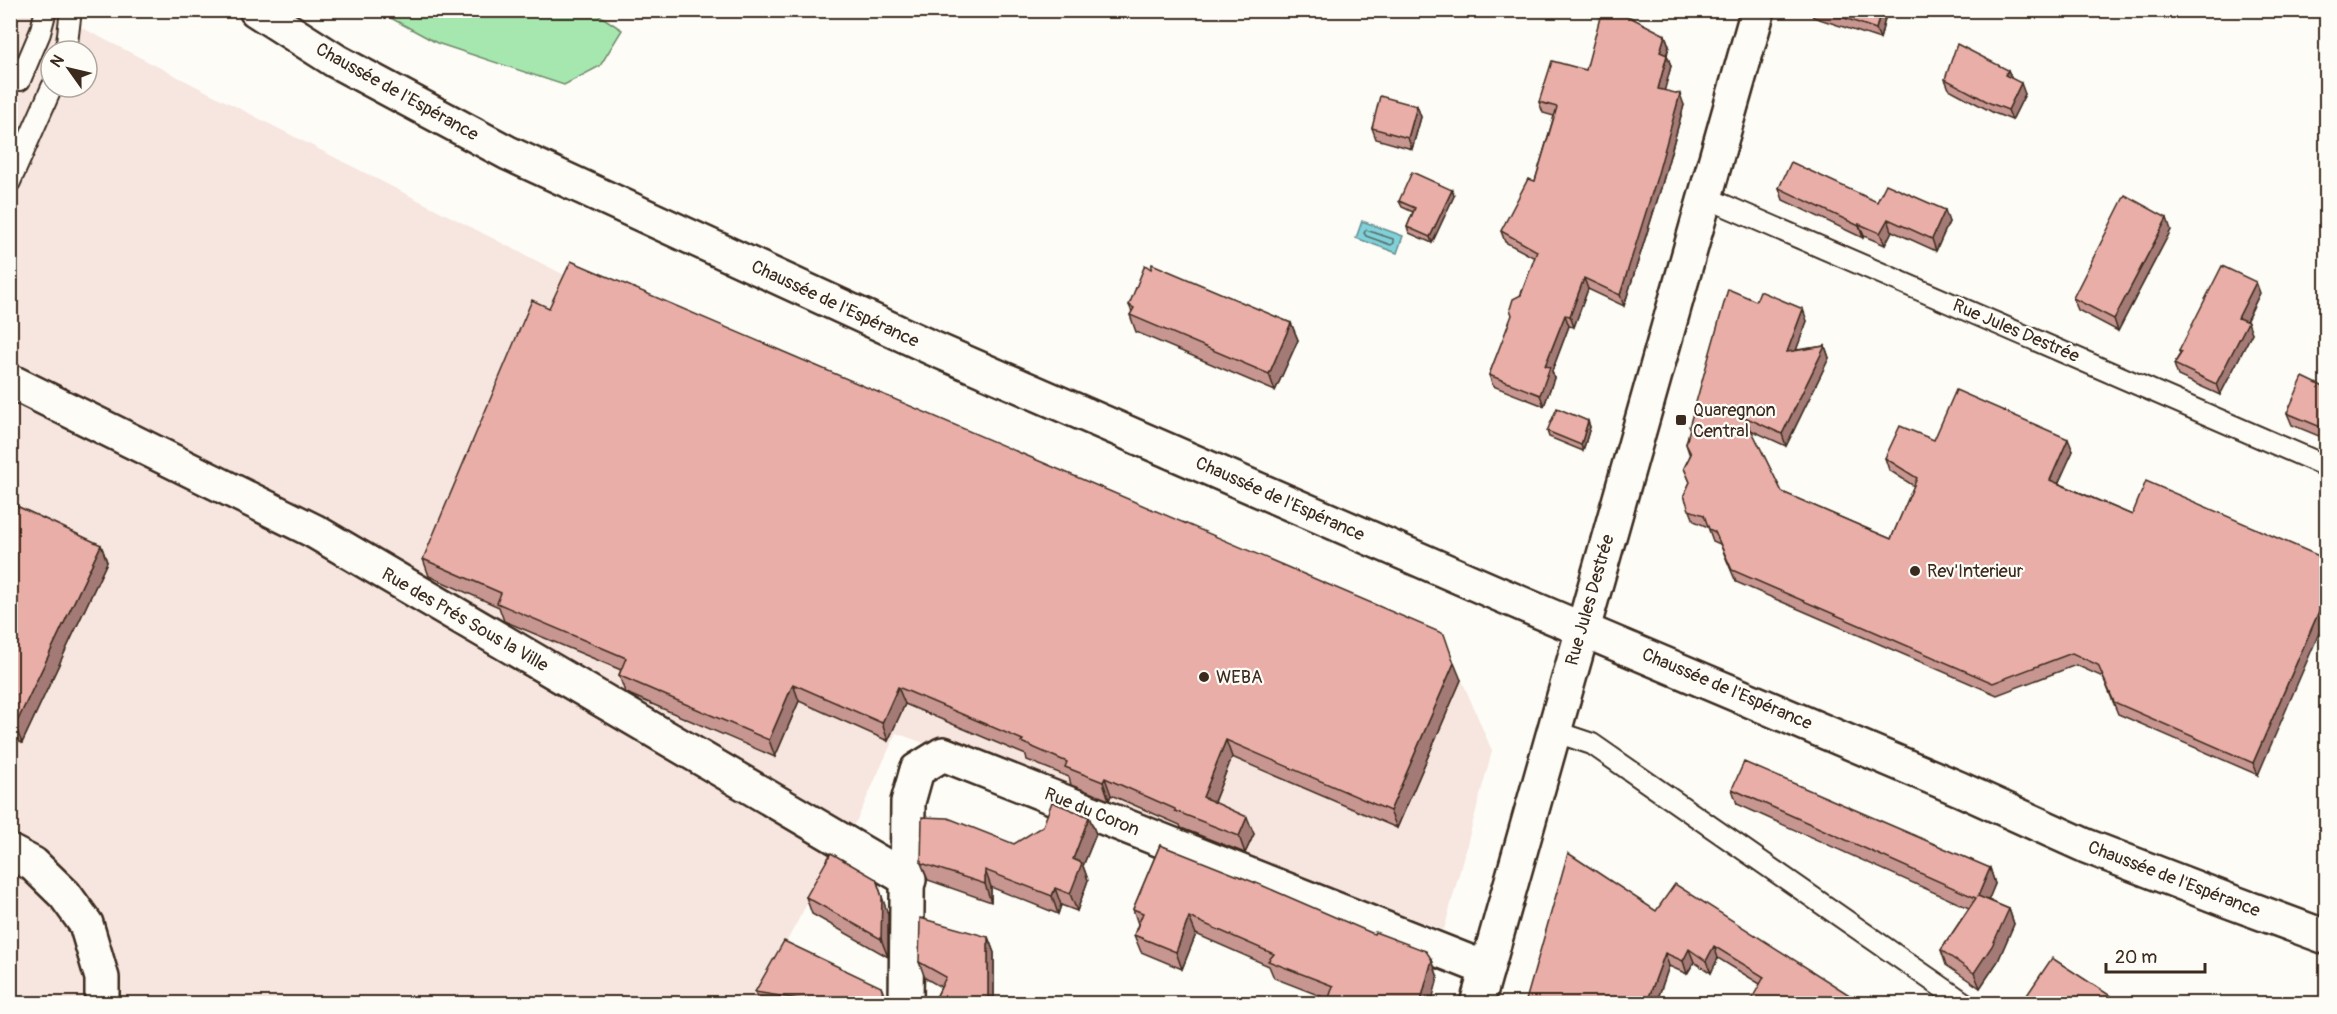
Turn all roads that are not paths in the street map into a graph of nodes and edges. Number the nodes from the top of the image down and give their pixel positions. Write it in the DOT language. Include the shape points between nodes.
graph roads {
  1 [pos="46,10"];
  2 [pos="71,10"];
  3 [pos="256,10"];
  4 [pos="1758,10"];
  5 [pos="67,39"];
  6 [pos="20,80"];
  7 [pos="47,99"];
  8 [pos="10,182"];
  9 [pos="1705,197"];
  10 [pos="10,381"];
  11 [pos="2326,465"];
  12 [pos="1582,628"];
  13 [pos="1553,730"];
  14 [pos="10,852"];
  15 [pos="909,880"];
  16 [pos="2326,937"];
  17 [pos="1487,969"];
  18 [pos="102,1004"];
  19 [pos="906,1004"];
  20 [pos="1477,1004"];
  21 [pos="1966,1004"];
  1 -- 6 [label="lane"];
  2 -- 5 [label="lane"];
  3 -- 12 [label="main road, Chaussée de l'Espérance" via="336,61 508,153 932,348"];
  4 -- 9 [label="main road, Rue Jules Destrée"];
  7 -- 8 [label="lane"];
  9 -- 11 [label="lane, Rue Jules Destrée"];
  9 -- 12 [label="main road, Rue Jules Destrée"];
  10 -- 15 [label="main road, Rue des Prés Sous la Ville" via="314,531"];
  12 -- 13 [label="main road, Rue Jules Destrée"];
  12 -- 16 [label="main road, Chaussée de l'Espérance" via="2086,846"];
  13 -- 17 [label="main road, Rue Jules Destrée"];
  13 -- 21 [label="lane" via="1592,744"];
  14 -- 18 [label="main road" via="33,864 65,895 86,924 102,978"];
  15 -- 17 [label="main road, Rue du Coron" via="908,802 917,770 943,754"];
  15 -- 19 [label="main road, Rue du Coron"];
  17 -- 20 [label="main road, Rue Jules Destrée"];
}
